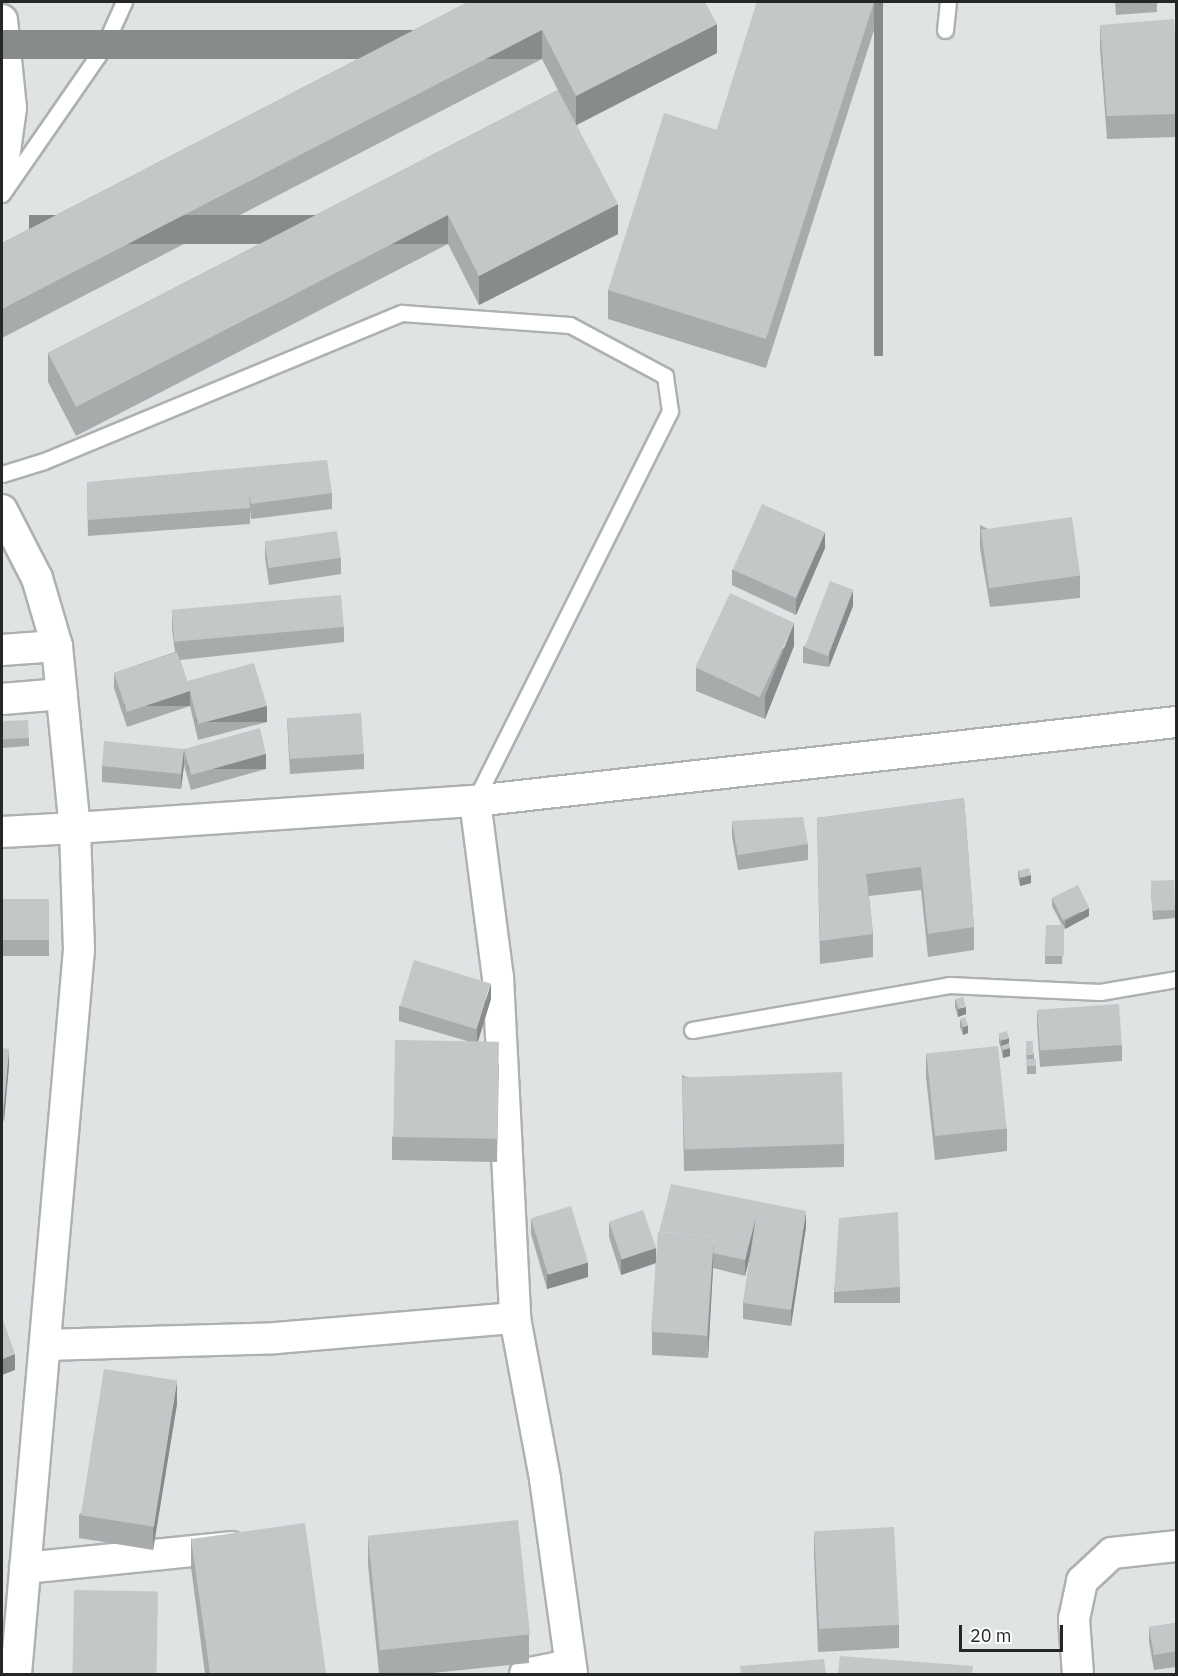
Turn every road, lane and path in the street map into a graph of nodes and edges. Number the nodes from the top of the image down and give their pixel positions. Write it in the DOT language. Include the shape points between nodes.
graph roads {
  1 [pos="124,2"];
  2 [pos="948,2"];
  3 [pos="2,20"];
  4 [pos="945,30"];
  5 [pos="2,172"];
  6 [pos="2,194"];
  7 [pos="2,474"];
  8 [pos="2,510"];
  9 [pos="57,646"];
  10 [pos="2,650"];
  11 [pos="62,694"];
  12 [pos="2,699"];
  13 [pos="1176,722"];
  14 [pos="475,801"];
  15 [pos="75,828"];
  16 [pos="2,832"];
  17 [pos="1176,979"];
  18 [pos="692,1030"];
  19 [pos="515,1318"];
  20 [pos="45,1345"];
  21 [pos="15,1538"];
  22 [pos="259,1544"];
  23 [pos="1176,1546"];
  24 [pos="25,1568"];
  25 [pos="571,1670"];
  26 [pos="16,1674"];
  27 [pos="525,1674"];
  28 [pos="1078,1674"];
  1 -- 6 [label="lane" via="103,48"];
  2 -- 4 [label="lane"];
  3 -- 5 [label="street" via="11,108"];
  7 -- 14 [label="lane" via="44,461 402,314 570,326 665,376 670,411"];
  8 -- 9 [label="street" via="37,578"];
  9 -- 10 [label="street"];
  9 -- 11 [label="street"];
  11 -- 12 [label="street"];
  11 -- 15 [label="street"];
  13 -- 14 [label="street"];
  14 -- 15 [label="street"];
  14 -- 19 [label="street" via="498,977"];
  15 -- 16 [label="street"];
  15 -- 20 [label="street" via="79,951"];
  17 -- 18 [label="lane" via="1100,992 949,985"];
  19 -- 20 [label="street" via="276,1338"];
  19 -- 25 [label="street" via="545,1479"];
  20 -- 21 [label="street"];
  21 -- 24 [label="street"];
  22 -- 24 [label="street"];
  23 -- 28 [label="street" via="1112,1553 1082,1581 1074,1619"];
  24 -- 26 [label="street"];
  25 -- 27 [label="street"];
}
